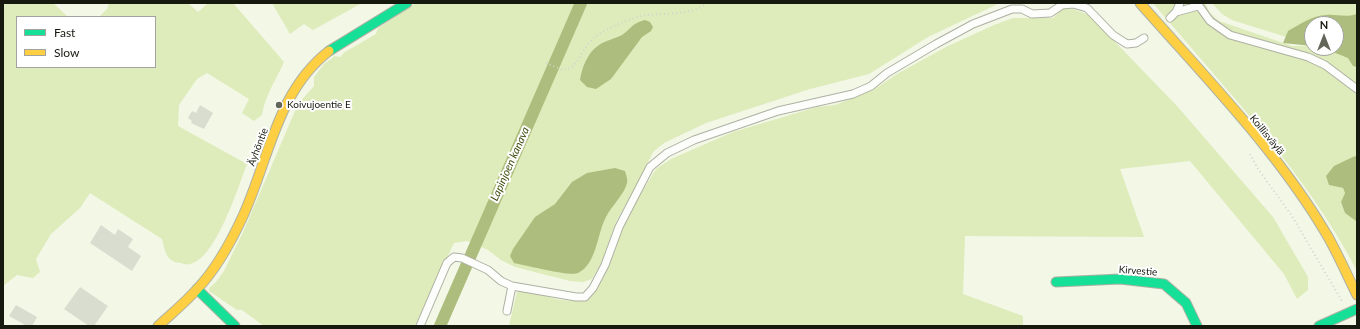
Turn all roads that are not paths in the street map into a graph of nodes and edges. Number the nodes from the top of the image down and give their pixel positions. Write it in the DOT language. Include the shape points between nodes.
graph roads {
  1 [pos="407,3"];
  2 [pos="1140,3"];
  3 [pos="1180,3"];
  4 [pos="1197,5"];
  5 [pos="1176,12"];
  6 [pos="1170,18"];
  7 [pos="1144,38"];
  8 [pos="1357,89"];
  9 [pos="1056,282"];
  10 [pos="512,286"];
  11 [pos="197,289"];
  12 [pos="1357,295"];
  13 [pos="1357,309"];
  14 [pos="507,311"];
  15 [pos="158,326"];
  16 [pos="235,326"];
  17 [pos="420,326"];
  18 [pos="1197,326"];
  19 [pos="1319,326"];
  1 -- 11 [label="main road, Äyhöntie" via="328,50 305,73 284,108 252,195 229,243 209,276"];
  2 -- 12 [label="main road, Koillisväylä" via="1293,185 1323,228"];
  3 -- 5 [label="lane"];
  4 -- 5 [label="lane"];
  4 -- 8 [label="lane" via="1210,21 1230,35 1308,57 1325,65"];
  5 -- 6 [label="lane"];
  7 -- 10 [label="lane" via="1136,43 1127,44 1113,35 1087,8 1072,4 1062,5 1050,13 1032,14 1022,9 1012,9 999,13 936,44 887,73 871,86 854,94 745,121 667,152 650,167 619,227 605,265 593,288 585,297"];
  9 -- 18 [label="main road, Kirvestie" via="1120,279 1164,284 1186,303"];
  10 -- 14 [label="lane"];
  10 -- 17 [label="lane" via="488,270 454,257 447,263"];
  11 -- 15 [label="main road, Äyhöntie"];
  11 -- 16 [label="main road"];
  13 -- 19 [label="main road"];
}
